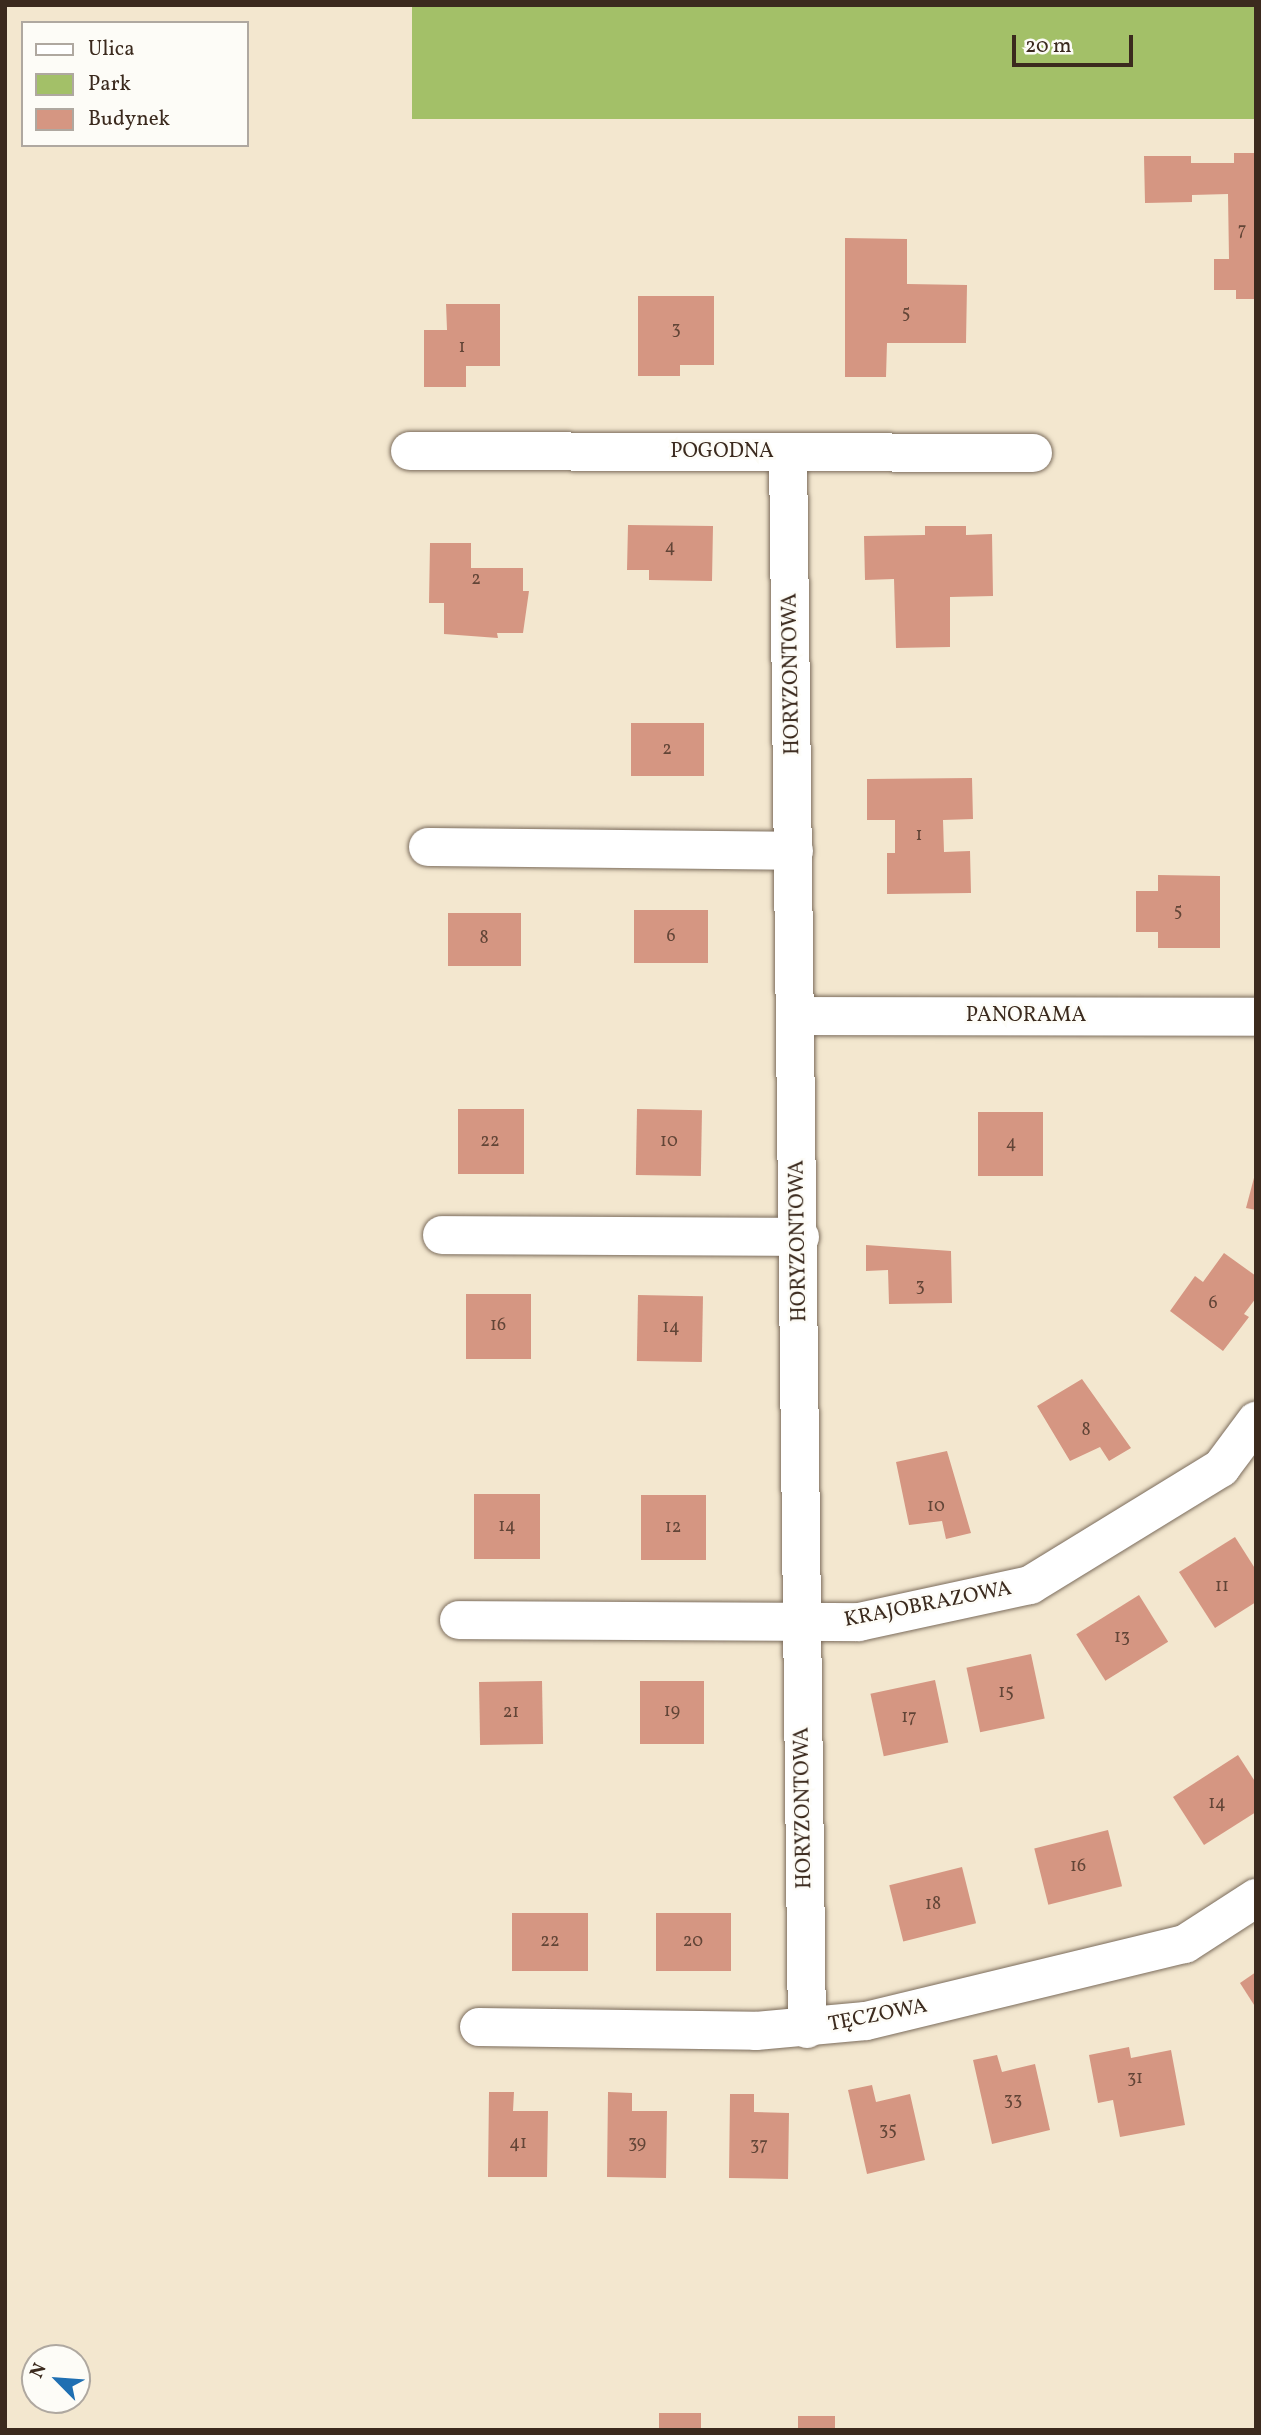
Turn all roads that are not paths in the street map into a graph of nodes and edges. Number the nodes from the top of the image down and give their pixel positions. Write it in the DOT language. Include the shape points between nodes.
graph roads {
  1 [pos="410,451"];
  2 [pos="788,453"];
  3 [pos="1034,453"];
  4 [pos="428,847"];
  5 [pos="794,851"];
  6 [pos="797,1016"];
  7 [pos="1256,1017"];
  8 [pos="442,1236"];
  9 [pos="800,1237"];
  10 [pos="1256,1421"];
  11 [pos="459,1620"];
  12 [pos="803,1622"];
  13 [pos="1256,1898"];
  14 [pos="479,2027"];
  15 [pos="807,2029"];
  1 -- 2 [label="street, POGODNA"];
  2 -- 3 [label="street, POGODNA"];
  2 -- 5 [label="street, HORYZONTOWA"];
  4 -- 5 [label="street"];
  5 -- 6 [label="street, HORYZONTOWA"];
  6 -- 7 [label="street, PANORAMA"];
  6 -- 9 [label="street, HORYZONTOWA"];
  8 -- 9 [label="street"];
  9 -- 12 [label="street, HORYZONTOWA"];
  10 -- 12 [label="street, KRAJOBRAZOWA" via="1222,1468 1030,1585 859,1622"];
  11 -- 12 [label="street, KRAJOBRAZOWA"];
  12 -- 15 [label="street, HORYZONTOWA"];
  13 -- 15 [label="street, TĘCZOWA" via="1185,1944 866,2021"];
  14 -- 15 [label="street, TĘCZOWA"];
}
